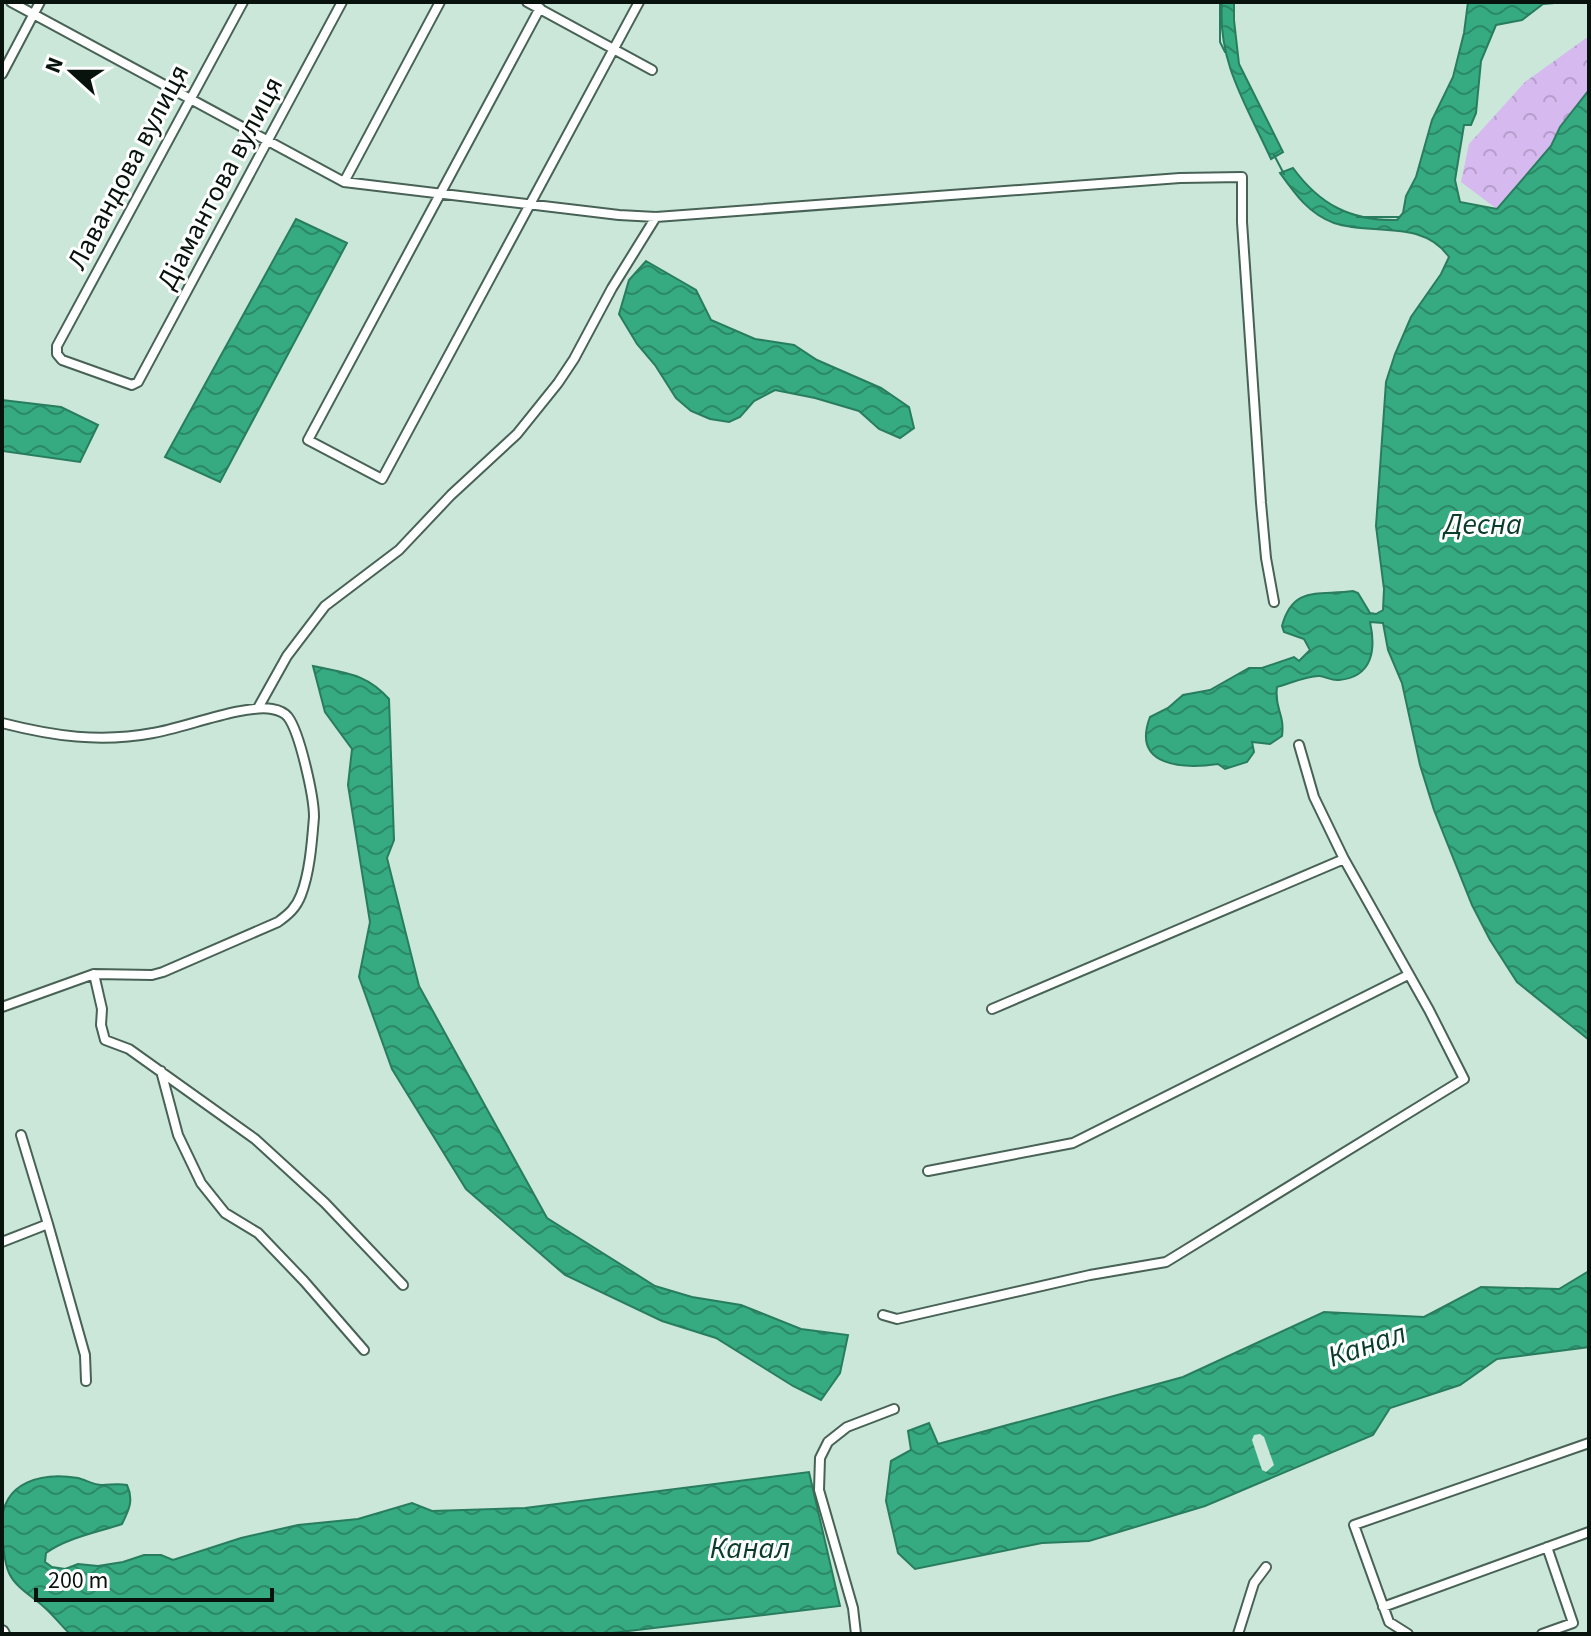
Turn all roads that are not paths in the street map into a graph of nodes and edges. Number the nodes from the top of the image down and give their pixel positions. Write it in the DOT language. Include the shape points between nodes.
graph roads {
  1 [pos="11,2"];
  2 [pos="40,2"];
  3 [pos="243,2"];
  4 [pos="342,2"];
  5 [pos="440,2"];
  6 [pos="527,2"];
  7 [pos="639,2"];
  8 [pos="540,8"];
  9 [pos="33,14"];
  10 [pos="614,49"];
  11 [pos="652,70"];
  12 [pos="2,74"];
  13 [pos="190,99"];
  14 [pos="267,142"];
  15 [pos="344,182"];
  16 [pos="441,194"];
  17 [pos="531,204"];
  18 [pos="656,217"];
  19 [pos="136,384"];
  20 [pos="1274,602"];
  21 [pos="258,708"];
  22 [pos="2,723"];
  23 [pos="1299,745"];
  24 [pos="1344,859"];
  25 [pos="94,974"];
  26 [pos="1408,975"];
  27 [pos="2,1007"];
  28 [pos="992,1009"];
  29 [pos="161,1071"];
  30 [pos="21,1135"];
  31 [pos="928,1171"];
  32 [pos="48,1224"];
  33 [pos="2,1242"];
  34 [pos="403,1285"];
  35 [pos="883,1315"];
  36 [pos="364,1350"];
  37 [pos="86,1381"];
  38 [pos="894,1409"];
  39 [pos="1589,1443"];
  40 [pos="1589,1532"];
  41 [pos="1547,1547"];
  42 [pos="1266,1567"];
  43 [pos="1383,1607"];
  44 [pos="856,1634"];
  45 [pos="1238,1634"];
  46 [pos="1408,1634"];
  47 [pos="1542,1634"];
  1 -- 9 [label="street"];
  2 -- 9 [label="street"];
  3 -- 13 [label="street, Лавандова вулиця"];
  4 -- 14 [label="street, Діамантова вулиця"];
  5 -- 15 [label="street"];
  6 -- 8 [label="street"];
  7 -- 10 [label="street"];
  8 -- 10 [label="street"];
  8 -- 16 [label="street"];
  9 -- 12 [label="street"];
  9 -- 13 [label="street"];
  10 -- 11 [label="street"];
  10 -- 17 [label="street"];
  13 -- 14 [label="street"];
  13 -- 19 [label="street, Лавандова вулиця" via="57,346 62,360"];
  14 -- 15 [label="street"];
  14 -- 19 [label="street, Діамантова вулиця"];
  15 -- 16 [label="street"];
  16 -- 17 [label="street"];
  16 -- 17 [label="street" via="308,440 382,479"];
  17 -- 18 [label="street"];
  18 -- 20 [label="street" via="1242,177 1261,503"];
  18 -- 21 [label="street" via="574,359 517,434 399,550 325,606 287,656"];
  21 -- 22 [label="street" via="117,737 52,736"];
  21 -- 25 [label="street" via="289,719 313,797 306,882 293,911 163,972"];
  23 -- 24 [label="street" via="1314,797"];
  24 -- 26 [label="street"];
  24 -- 28 [label="street"];
  25 -- 27 [label="street"];
  25 -- 29 [label="street" via="105,1040"];
  26 -- 31 [label="street" via="1073,1143"];
  26 -- 35 [label="street" via="1464,1079 1166,1262 897,1319"];
  29 -- 34 [label="street" via="255,1139"];
  29 -- 36 [label="street" via="178,1135 201,1183 225,1213 258,1233"];
  30 -- 32 [label="street"];
  32 -- 33 [label="street"];
  32 -- 37 [label="street" via="85,1355"];
  38 -- 44 [label="street" via="847,1427 828,1442 820,1458 819,1490"];
  39 -- 43 [label="street" via="1354,1525"];
  40 -- 41 [label="street"];
  41 -- 43 [label="street"];
  41 -- 47 [label="street" via="1573,1623"];
  42 -- 45 [label="street" via="1254,1583"];
  43 -- 46 [label="street" via="1389,1622"];
}
